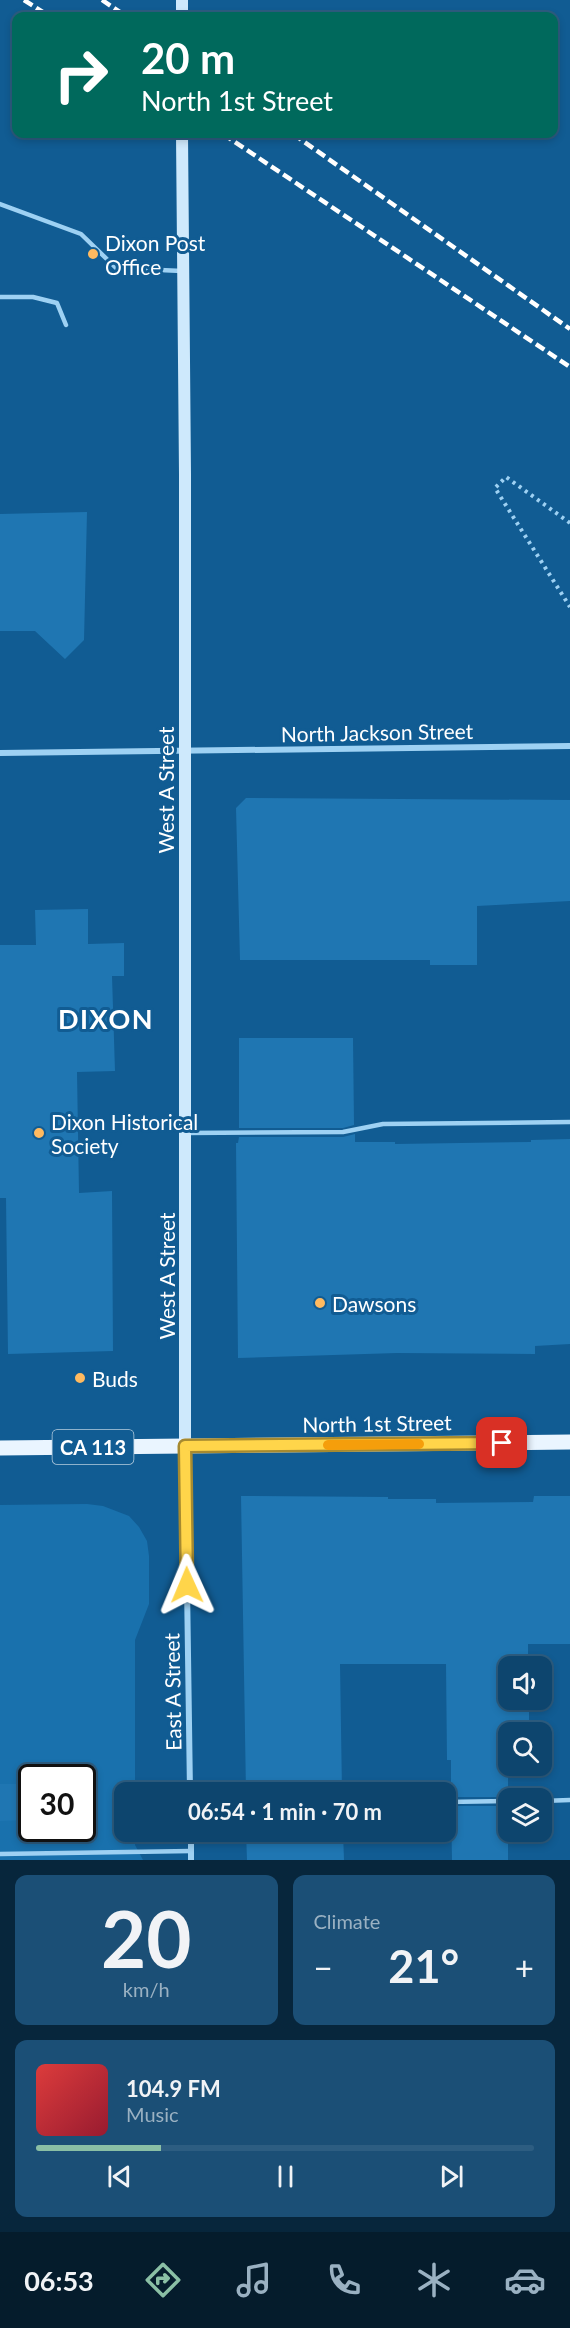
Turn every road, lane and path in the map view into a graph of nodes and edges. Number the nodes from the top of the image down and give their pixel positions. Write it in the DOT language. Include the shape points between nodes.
graph roads {
  1 [pos="182,138"];
  2 [pos="0,204"];
  3 [pos="182,271"];
  4 [pos="0,297"];
  5 [pos="66,326"];
  6 [pos="570,523"];
  7 [pos="570,607"];
  8 [pos="570,746"];
  9 [pos="183,750"];
  10 [pos="0,753"];
  11 [pos="570,1122"];
  12 [pos="186,1133"];
  13 [pos="570,1442"];
  14 [pos="185,1446"];
  15 [pos="0,1448"];
  16 [pos="190,1782"];
  17 [pos="570,1800"];
  18 [pos="498,1801"];
  19 [pos="552,1801"];
  20 [pos="456,1802"];
  21 [pos="191,1842"];
  22 [pos="191,1851"];
  23 [pos="0,1854"];
  24 [pos="191,1860"];
  1 -- 3 [label="main road, West A Street"];
  2 -- 3 [label="lane" via="81,234 116,268"];
  3 -- 9 [label="main road, West A Street"];
  4 -- 5 [label="lane" via="33,297 57,303"];
  6 -- 7 [label="path" via="506,477 495,488"];
  8 -- 9 [label="street, North Jackson Street"];
  9 -- 10 [label="street, North Jackson Street"];
  9 -- 12 [label="main road, West A Street"];
  11 -- 12 [label="lane" via="383,1124 343,1132"];
  12 -- 14 [label="main road, West A Street"];
  13 -- 14 [label="main road, North 1st Street / CA 113"];
  14 -- 15 [label="main road, CA 113"];
  14 -- 16 [label="street, East A Street"];
  17 -- 19 [label="lane"];
  18 -- 20 [label="lane"];
  21 -- 22 [label="street"];
  22 -- 23 [label="lane"];
  22 -- 24 [label="street"];
}
